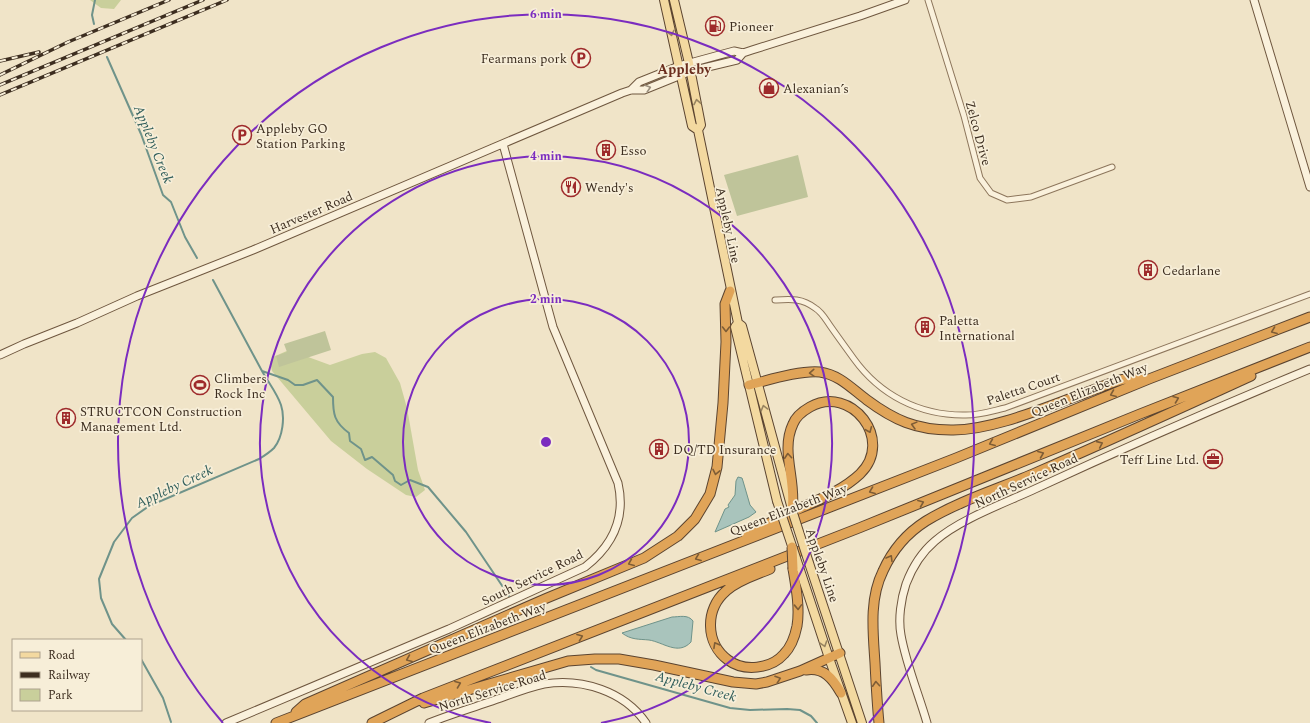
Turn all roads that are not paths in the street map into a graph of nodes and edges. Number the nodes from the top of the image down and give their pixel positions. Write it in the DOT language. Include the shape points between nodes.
graph roads {
  1 [pos="664,0"];
  2 [pos="674,0"];
  3 [pos="905,0"];
  4 [pos="928,0"];
  5 [pos="1254,0"];
  6 [pos="679,66"];
  7 [pos="690,67"];
  8 [pos="681,75"];
  9 [pos="665,82"];
  10 [pos="684,87"];
  11 [pos="631,90"];
  12 [pos="698,130"];
  13 [pos="502,144"];
  14 [pos="1112,166"];
  15 [pos="1310,187"];
  16 [pos="730,291"];
  17 [pos="1310,294"];
  18 [pos="775,300"];
  19 [pos="1310,317"];
  20 [pos="1310,347"];
  21 [pos="1298,352"];
  22 [pos="0,355"];
  23 [pos="1310,369"];
  24 [pos="1149,379"];
  25 [pos="753,384"];
  26 [pos="790,496"];
  27 [pos="792,510"];
  28 [pos="858,528"];
  29 [pos="792,547"];
  30 [pos="719,550"];
  31 [pos="796,568"];
  32 [pos="840,653"];
  33 [pos="829,658"];
  34 [pos="800,671"];
  35 [pos="841,693"];
  36 [pos="291,717"];
  37 [pos="226,723"];
  38 [pos="276,723"];
  39 [pos="373,723"];
  40 [pos="429,723"];
  41 [pos="646,723"];
  42 [pos="852,723"];
  43 [pos="862,723"];
  44 [pos="879,723"];
  45 [pos="927,723"];
  1 -- 6 [label="main road, Appleby Line, one-way"];
  2 -- 7 [label="main road, Appleby Line"];
  3 -- 7 [label="street, Harvester Road" via="743,53 737,60"];
  4 -- 14 [label="street, Zelco Drive" via="964,116 980,178 991,193 1007,200 1031,197"];
  5 -- 15 [label="street"];
  6 -- 7 [label="street, Harvester Road"];
  6 -- 8 [label="main road, Appleby Line"];
  6 -- 11 [label="street, Harvester Road" via="639,82"];
  7 -- 8 [label="street, Harvester Road"];
  12 -- 7 [label="main road, Appleby Line, one-way" via="702,125"];
  8 -- 9 [label="street, Harvester Road"];
  8 -- 10 [label="main road, Appleby Line"];
  9 -- 10 [label="street"];
  11 -- 9 [label="street, Harvester Road, one-way" via="644,90"];
  10 -- 12 [label="main road, Appleby Line" via="692,126"];
  11 -- 13 [label="street, Harvester Road"];
  12 -- 16 [label="main road, Appleby Line"];
  13 -- 22 [label="street, Harvester Road"];
  13 -- 37 [label="street, South Service Road" via="553,327 618,483 621,496 618,524 602,551 585,567 449,629"];
  16 -- 25 [label="main road, Appleby Line" via="738,323 742,326"];
  16 -- 36 [label="highway, one-way" via="725,304 726,342 717,467 710,494 695,519 678,536 644,558 305,704"];
  17 -- 18 [label="street, Paletta Court" via="1005,408 964,416 935,413 897,399 864,373 816,308 795,298"];
  19 -- 24 [label="highway, Queen Elizabeth Way, one-way"];
  20 -- 21 [label="highway"];
  28 -- 21 [label="highway, one-way"];
  44 -- 21 [label="highway, one-way" via="872,626 875,599 878,581 902,540 954,506 1149,422 1282,362"];
  23 -- 45 [label="street, North Service Road" via="971,518 935,541 920,557 906,584 900,616 904,648"];
  24 -- 25 [label="highway, one-way" via="1125,379 1017,417 968,429 952,430 934,430 904,422 884,412 843,380 826,373 808,372"];
  24 -- 30 [label="highway, Queen Elizabeth Way, one-way" via="956,458"];
  26 -- 25 [label="main road, Appleby Line, one-way"];
  25 -- 29 [label="main road, Appleby Line, bridge" via="778,501"];
  26 -- 27 [label="highway"];
  26 -- 30 [label="highway, one-way" via="789,435 797,418 813,405 829,401 839,402 857,411 869,428 873,445 868,464 862,473 828,496 742,535"];
  27 -- 32 [label="main road, Appleby Line, bridge"];
  31 -- 28 [label="highway, one-way" via="798,613 795,633 784,655 776,661 758,667 742,666 728,660 718,649 710,629 711,615 721,596 733,586"];
  39 -- 28 [label="highway, one-way" via="423,698"];
  29 -- 31 [label="highway, bridge"];
  30 -- 36 [label="highway, Queen Elizabeth Way, one-way"];
  31 -- 33 [label="main road, Appleby Line, one-way"];
  32 -- 33 [label="highway"];
  32 -- 43 [label="main road, Appleby Line"];
  33 -- 34 [label="highway"];
  33 -- 35 [label="main road, Appleby Line"];
  34 -- 35 [label="highway" via="812,669 825,672"];
  39 -- 34 [label="highway, one-way" via="423,703 568,661 625,660 745,684 767,682"];
  35 -- 42 [label="main road, Appleby Line"];
  36 -- 38 [label="highway, Queen Elizabeth Way"];
  40 -- 41 [label="street, North Service Road" via="502,697 556,683 598,687 628,704"];
}
